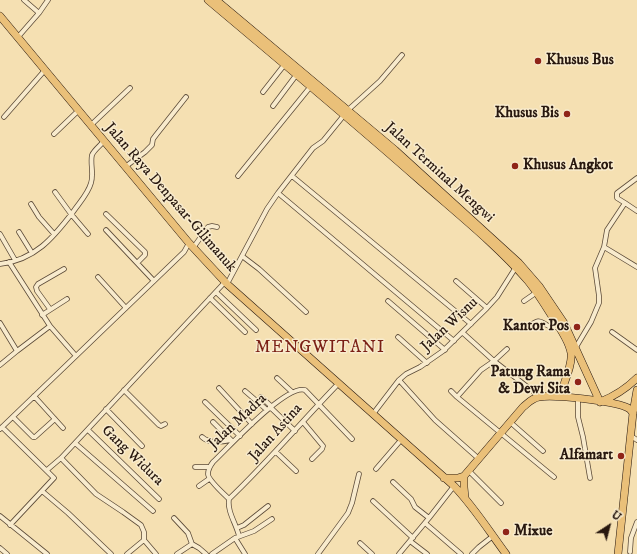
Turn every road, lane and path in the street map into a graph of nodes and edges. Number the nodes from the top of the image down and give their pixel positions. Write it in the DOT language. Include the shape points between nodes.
graph roads {
  1 [pos="24,0"];
  2 [pos="48,0"];
  3 [pos="208,0"];
  4 [pos="216,0"];
  5 [pos="223,9"];
  6 [pos="39,13"];
  7 [pos="0,16"];
  8 [pos="18,37"];
  9 [pos="402,55"];
  10 [pos="285,64"];
  11 [pos="45,70"];
  12 [pos="297,74"];
  13 [pos="311,86"];
  14 [pos="130,88"];
  15 [pos="262,92"];
  16 [pos="186,97"];
  17 [pos="273,106"];
  18 [pos="79,110"];
  19 [pos="347,112"];
  20 [pos="4,117"];
  21 [pos="91,126"];
  22 [pos="54,134"];
  23 [pos="104,141"];
  24 [pos="125,167"];
  25 [pos="238,176"];
  26 [pos="292,176"];
  27 [pos="637,178"];
  28 [pos="55,192"];
  29 [pos="278,193"];
  30 [pos="625,203"];
  31 [pos="31,204"];
  32 [pos="637,211"];
  33 [pos="71,214"];
  34 [pos="106,214"];
  35 [pos="217,227"];
  36 [pos="106,230"];
  37 [pos="19,232"];
  38 [pos="0,234"];
  39 [pos="54,234"];
  40 [pos="88,234"];
  41 [pos="192,247"];
  42 [pos="604,247"];
  43 [pos="184,252"];
  44 [pos="32,253"];
  45 [pos="242,256"];
  46 [pos="16,260"];
  47 [pos="9,262"];
  48 [pos="138,262"];
  49 [pos="0,263"];
  50 [pos="517,265"];
  51 [pos="637,267"];
  52 [pos="64,268"];
  53 [pos="98,277"];
  54 [pos="154,281"];
  55 [pos="456,281"];
  56 [pos="226,283"];
  57 [pos="216,292"];
  58 [pos="537,292"];
  59 [pos="210,298"];
  60 [pos="67,299"];
  61 [pos="388,301"];
  62 [pos="524,301"];
  63 [pos="126,308"];
  64 [pos="487,308"];
  65 [pos="50,309"];
  66 [pos="306,312"];
  67 [pos="42,315"];
  68 [pos="0,323"];
  69 [pos="471,324"];
  70 [pos="561,324"];
  71 [pos="50,326"];
  72 [pos="528,327"];
  73 [pos="256,330"];
  74 [pos="246,332"];
  75 [pos="612,332"];
  76 [pos="463,333"];
  77 [pos="398,337"];
  78 [pos="454,341"];
  79 [pos="576,347"];
  80 [pos="507,349"];
  81 [pos="445,350"];
  82 [pos="637,350"];
  83 [pos="17,351"];
  84 [pos="76,356"];
  85 [pos="494,360"];
  86 [pos="427,363"];
  87 [pos="0,365"];
  88 [pos="277,378"];
  89 [pos="637,378"];
  90 [pos="399,380"];
  91 [pos="339,383"];
  92 [pos="219,388"];
  93 [pos="124,390"];
  94 [pos="637,390"];
  95 [pos="245,391"];
  96 [pos="451,391"];
  97 [pos="292,392"];
  98 [pos="34,396"];
  99 [pos="560,396"];
  100 [pos="262,397"];
  101 [pos="457,397"];
  102 [pos="537,397"];
  103 [pos="578,399"];
  104 [pos="205,402"];
  105 [pos="600,402"];
  106 [pos="319,404"];
  107 [pos="269,408"];
  108 [pos="106,409"];
  109 [pos="635,413"];
  110 [pos="373,414"];
  111 [pos="13,417"];
  112 [pos="55,419"];
  113 [pos="213,422"];
  114 [pos="303,422"];
  115 [pos="510,422"];
  116 [pos="165,424"];
  117 [pos="252,424"];
  118 [pos="1,428"];
  119 [pos="63,428"];
  120 [pos="88,430"];
  121 [pos="295,431"];
  122 [pos="500,434"];
  123 [pos="240,436"];
  124 [pos="630,436"];
  125 [pos="202,437"];
  126 [pos="352,439"];
  127 [pos="401,440"];
  128 [pos="637,440"];
  129 [pos="232,441"];
  130 [pos="75,443"];
  131 [pos="142,446"];
  132 [pos="544,450"];
  133 [pos="276,452"];
  134 [pos="61,458"];
  135 [pos="312,459"];
  136 [pos="481,459"];
  137 [pos="195,467"];
  138 [pos="209,467"];
  139 [pos="376,469"];
  140 [pos="47,470"];
  141 [pos="296,471"];
  142 [pos="467,473"];
  143 [pos="359,474"];
  144 [pos="554,477"];
  145 [pos="444,478"];
  146 [pos="590,478"];
  147 [pos="209,479"];
  148 [pos="393,482"];
  149 [pos="199,486"];
  150 [pos="454,486"];
  151 [pos="42,491"];
  152 [pos="465,498"];
  153 [pos="159,499"];
  154 [pos="229,499"];
  155 [pos="373,501"];
  156 [pos="501,503"];
  157 [pos="268,506"];
  158 [pos="153,511"];
  159 [pos="0,516"];
  160 [pos="174,518"];
  161 [pos="429,518"];
  162 [pos="272,519"];
  163 [pos="637,522"];
  164 [pos="425,523"];
  165 [pos="10,524"];
  166 [pos="238,528"];
  167 [pos="493,536"];
  168 [pos="237,537"];
  169 [pos="412,539"];
  170 [pos="144,540"];
  171 [pos="360,543"];
  172 [pos="192,544"];
  173 [pos="0,548"];
  174 [pos="630,552"];
  175 [pos="7,554"];
  176 [pos="47,554"];
  177 [pos="111,554"];
  178 [pos="127,554"];
  179 [pos="156,554"];
  180 [pos="177,554"];
  181 [pos="206,554"];
  182 [pos="212,554"];
  183 [pos="245,554"];
  184 [pos="318,554"];
  185 [pos="372,554"];
  186 [pos="399,554"];
  187 [pos="427,554"];
  188 [pos="461,554"];
  189 [pos="472,554"];
  190 [pos="506,554"];
  191 [pos="618,554"];
  1 -- 6 [label="street"];
  2 -- 6 [label="street"];
  3 -- 5 [label="highway, Jalan Terminal Mengwi"];
  4 -- 5 [label="highway, Jalan Terminal Mengwi"];
  5 -- 10 [label="highway, Jalan Terminal Mengwi"];
  5 -- 19 [label="highway, Jalan Terminal Mengwi"];
  6 -- 8 [label="street"];
  7 -- 8 [label="highway, Jalan Raya Denpasar-Gilimanuk"];
  8 -- 11 [label="highway, Jalan Raya Denpasar-Gilimanuk"];
  9 -- 19 [label="street" via="380,81"];
  10 -- 12 [label="highway, Jalan Terminal Mengwi"];
  10 -- 15 [label="street"];
  11 -- 18 [label="highway, Jalan Raya Denpasar-Gilimanuk"];
  11 -- 20 [label="street"];
  12 -- 13 [label="highway, Jalan Terminal Mengwi"];
  12 -- 17 [label="street"];
  13 -- 19 [label="highway, Jalan Terminal Mengwi"];
  13 -- 25 [label="street"];
  14 -- 21 [label="street"];
  16 -- 24 [label="street" via="153,139 152,145"];
  18 -- 21 [label="highway, Jalan Raya Denpasar-Gilimanuk"];
  18 -- 22 [label="street"];
  19 -- 26 [label="street" via="321,143 313,148"];
  19 -- 50 [label="highway, Jalan Terminal Mengwi" via="401,155"];
  21 -- 23 [label="highway, Jalan Raya Denpasar-Gilimanuk"];
  23 -- 24 [label="highway, Jalan Raya Denpasar-Gilimanuk"];
  23 -- 33 [label="street" via="92,156 90,186"];
  24 -- 41 [label="highway, Jalan Raya Denpasar-Gilimanuk"];
  26 -- 29 [label="street"];
  26 -- 69 [label="street"];
  27 -- 30 [label="street" via="617,193 617,198"];
  28 -- 33 [label="street"];
  29 -- 45 [label="street"];
  29 -- 78 [label="street"];
  30 -- 32 [label="street"];
  30 -- 42 [label="street" via="607,230"];
  31 -- 39 [label="street"];
  33 -- 39 [label="street"];
  33 -- 40 [label="street"];
  34 -- 48 [label="street" via="145,252"];
  35 -- 41 [label="street" via="208,227"];
  36 -- 48 [label="street"];
  37 -- 44 [label="street"];
  38 -- 46 [label="street"];
  39 -- 44 [label="street" via="42,248"];
  41 -- 43 [label="street"];
  41 -- 43 [label="street"];
  41 -- 56 [label="highway, Jalan Raya Denpasar-Gilimanuk"];
  42 -- 51 [label="street"];
  42 -- 79 [label="street" via="595,268 599,303"];
  43 -- 54 [label="street"];
  44 -- 46 [label="street"];
  45 -- 56 [label="street"];
  45 -- 66 [label="street"];
  46 -- 47 [label="street"];
  47 -- 49 [label="street"];
  47 -- 67 [label="street"];
  48 -- 54 [label="street"];
  50 -- 58 [label="highway, Jalan Terminal Mengwi"];
  50 -- 64 [label="street, Jalan Wisnu"];
  50 -- 70 [label="highway, Jalan Terminal Mengwi" via="543,291"];
  52 -- 65 [label="street" via="36,287"];
  53 -- 63 [label="street"];
  54 -- 63 [label="street"];
  55 -- 64 [label="street"];
  56 -- 57 [label="street"];
  56 -- 91 [label="highway, Jalan Raya Denpasar-Gilimanuk"];
  57 -- 59 [label="street"];
  57 -- 73 [label="street"];
  58 -- 62 [label="street"];
  58 -- 70 [label="highway, Jalan Terminal Mengwi"];
  59 -- 74 [label="street"];
  59 -- 93 [label="street"];
  60 -- 65 [label="street"];
  61 -- 81 [label="street"];
  63 -- 84 [label="street"];
  64 -- 69 [label="street, Jalan Wisnu"];
  65 -- 67 [label="street"];
  67 -- 71 [label="street"];
  68 -- 83 [label="street"];
  69 -- 76 [label="street, Jalan Wisnu"];
  70 -- 72 [label="street" via="553,328 536,321"];
  70 -- 79 [label="highway, Jalan Terminal Mengwi"];
  70 -- 99 [label="highway, Jalan Terminal Mengwi" via="572,358"];
  71 -- 83 [label="street"];
  71 -- 84 [label="street"];
  75 -- 82 [label="street"];
  76 -- 78 [label="street, Jalan Wisnu"];
  76 -- 85 [label="street"];
  77 -- 86 [label="street"];
  78 -- 81 [label="street, Jalan Wisnu"];
  79 -- 105 [label="highway, Jalan Terminal Mengwi"];
  80 -- 85 [label="street"];
  81 -- 86 [label="street, Jalan Wisnu"];
  83 -- 87 [label="street"];
  84 -- 98 [label="street"];
  85 -- 101 [label="street" via="480,370"];
  85 -- 102 [label="street"];
  86 -- 90 [label="street, Jalan Wisnu"];
  88 -- 97 [label="street"];
  89 -- 105 [label="highway" via="627,388"];
  90 -- 110 [label="street, Jalan Wisnu"];
  90 -- 136 [label="street" via="435,420"];
  91 -- 106 [label="street, Jalan Astina"];
  91 -- 110 [label="highway, Jalan Raya Denpasar-Gilimanuk"];
  92 -- 117 [label="street"];
  93 -- 108 [label="street"];
  93 -- 116 [label="street" via="159,425"];
  94 -- 109 [label="highway"];
  95 -- 107 [label="street"];
  96 -- 101 [label="street"];
  97 -- 106 [label="street" via="305,390"];
  97 -- 107 [label="street, Jalan Madra"];
  98 -- 111 [label="street"];
  98 -- 112 [label="street"];
  99 -- 102 [label="highway"];
  99 -- 103 [label="highway"];
  100 -- 107 [label="street"];
  101 -- 122 [label="street"];
  102 -- 115 [label="highway"];
  103 -- 105 [label="highway"];
  103 -- 146 [label="street" via="578,417 584,437"];
  104 -- 123 [label="street"];
  105 -- 109 [label="highway" via="622,405"];
  106 -- 114 [label="street, Jalan Astina"];
  106 -- 126 [label="street"];
  107 -- 117 [label="street, Jalan Madra"];
  107 -- 121 [label="street"];
  108 -- 120 [label="street"];
  108 -- 131 [label="street"];
  109 -- 124 [label="highway"];
  110 -- 127 [label="highway, Jalan Raya Denpasar-Gilimanuk"];
  111 -- 112 [label="street" via="33,437"];
  111 -- 118 [label="street"];
  112 -- 119 [label="street"];
  113 -- 129 [label="street"];
  114 -- 121 [label="street, Jalan Astina"];
  114 -- 135 [label="street" via="323,446"];
  115 -- 122 [label="highway"];
  115 -- 132 [label="street"];
  117 -- 123 [label="street, Jalan Madra"];
  118 -- 140 [label="street"];
  120 -- 130 [label="street"];
  120 -- 153 [label="street, Gang Widura"];
  121 -- 133 [label="street, Jalan Astina"];
  122 -- 136 [label="highway"];
  122 -- 144 [label="street"];
  123 -- 129 [label="street, Jalan Madra"];
  124 -- 128 [label="street"];
  124 -- 191 [label="highway"];
  125 -- 129 [label="street" via="216,442"];
  127 -- 139 [label="street"];
  127 -- 145 [label="highway, Jalan Raya Denpasar-Gilimanuk"];
  129 -- 138 [label="street, Jalan Madra"];
  130 -- 134 [label="street"];
  130 -- 158 [label="street"];
  133 -- 141 [label="street"];
  133 -- 154 [label="street, Jalan Astina"];
  134 -- 140 [label="street"];
  134 -- 170 [label="street" via="96,494 141,525"];
  136 -- 142 [label="highway"];
  137 -- 138 [label="street"];
  138 -- 147 [label="street, Jalan Madra"];
  140 -- 151 [label="street" via="54,478"];
  142 -- 145 [label="highway" via="458,478"];
  142 -- 152 [label="highway"];
  142 -- 156 [label="street"];
  143 -- 184 [label="street" via="348,513"];
  145 -- 150 [label="highway, Jalan Raya Denpasar-Gilimanuk"];
  147 -- 149 [label="street"];
  147 -- 154 [label="street"];
  148 -- 161 [label="street" via="411,498 415,507"];
  150 -- 152 [label="highway, Jalan Raya Denpasar-Gilimanuk"];
  150 -- 161 [label="street"];
  151 -- 165 [label="street"];
  151 -- 177 [label="street"];
  152 -- 167 [label="highway, Jalan Raya Denpasar-Gilimanuk"];
  154 -- 166 [label="street" via="230,511"];
  155 -- 169 [label="street"];
  157 -- 166 [label="street"];
  159 -- 165 [label="street"];
  160 -- 172 [label="street" via="188,533"];
  161 -- 164 [label="street"];
  162 -- 168 [label="street" via="254,531"];
  163 -- 174 [label="street" via="631,538"];
  164 -- 169 [label="street"];
  164 -- 188 [label="street"];
  165 -- 176 [label="street"];
  166 -- 168 [label="street"];
  167 -- 189 [label="street"];
  167 -- 190 [label="highway, Jalan Raya Denpasar-Gilimanuk"];
  168 -- 182 [label="street"];
  168 -- 183 [label="street"];
  169 -- 186 [label="street"];
  169 -- 187 [label="street"];
  170 -- 178 [label="street"];
  170 -- 179 [label="street"];
  171 -- 185 [label="street"];
  172 -- 180 [label="street"];
  172 -- 181 [label="street"];
  173 -- 175 [label="street"];
}
